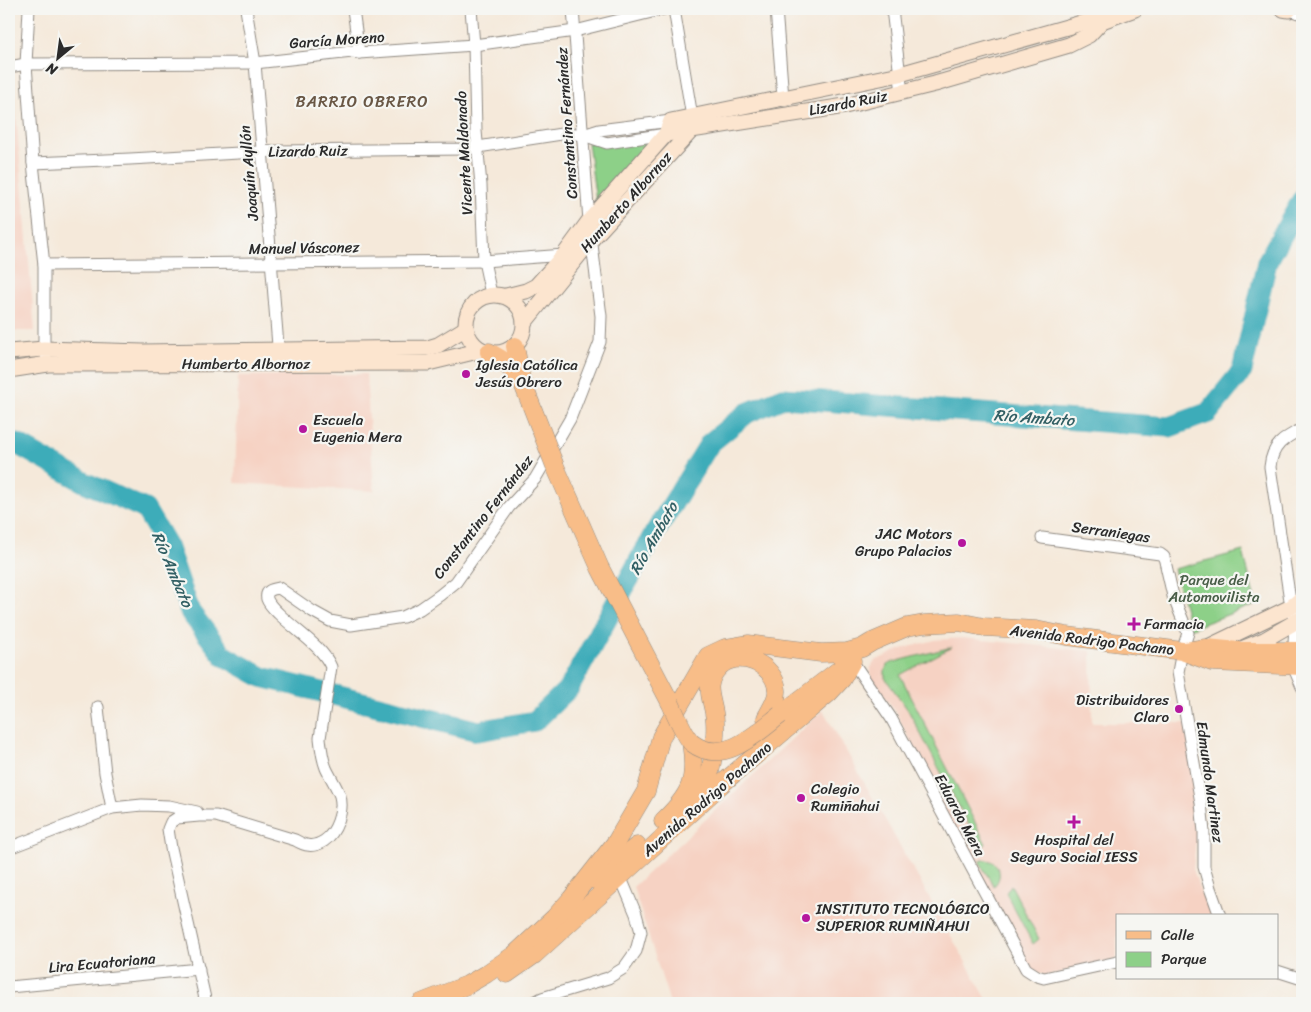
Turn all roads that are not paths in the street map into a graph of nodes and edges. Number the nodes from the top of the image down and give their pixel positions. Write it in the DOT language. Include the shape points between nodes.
graph roads {
  1 [pos="29,9"];
  2 [pos="246,9"];
  3 [pos="353,9"];
  4 [pos="470,9"];
  5 [pos="573,9"];
  6 [pos="664,9"];
  7 [pos="674,9"];
  8 [pos="776,9"];
  9 [pos="892,9"];
  10 [pos="1136,9"];
  11 [pos="1102,15"];
  12 [pos="575,31"];
  13 [pos="474,45"];
  14 [pos="359,53"];
  15 [pos="255,63"];
  16 [pos="26,64"];
  17 [pos="9,67"];
  18 [pos="900,74"];
  19 [pos="902,93"];
  20 [pos="783,98"];
  21 [pos="692,124"];
  22 [pos="668,128"];
  23 [pos="583,135"];
  24 [pos="479,148"];
  25 [pos="262,151"];
  26 [pos="32,163"];
  27 [pos="589,221"];
  28 [pos="592,239"];
  29 [pos="564,255"];
  30 [pos="484,261"];
  31 [pos="271,264"];
  32 [pos="44,265"];
  33 [pos="499,295"];
  34 [pos="525,322"];
  35 [pos="466,328"];
  36 [pos="515,346"];
  37 [pos="44,349"];
  38 [pos="486,351"];
  39 [pos="9,352"];
  40 [pos="279,357"];
  41 [pos="48,364"];
  42 [pos="9,370"];
  43 [pos="521,379"];
  44 [pos="1302,428"];
  45 [pos="1042,538"];
  46 [pos="1297,603"];
  47 [pos="1299,620"];
  48 [pos="1182,651"];
  49 [pos="1238,651"];
  50 [pos="1209,655"];
  51 [pos="850,656"];
  52 [pos="1298,658"];
  53 [pos="1302,687"];
  54 [pos="670,702"];
  55 [pos="98,707"];
  56 [pos="773,716"];
  57 [pos="691,742"];
  58 [pos="112,808"];
  59 [pos="691,811"];
  60 [pos="216,816"];
  61 [pos="9,848"];
  62 [pos="620,876"];
  63 [pos="571,899"];
  64 [pos="1219,914"];
  65 [pos="1116,962"];
  66 [pos="199,970"];
  67 [pos="1278,971"];
  68 [pos="1302,979"];
  69 [pos="9,987"];
  70 [pos="206,1003"];
  71 [pos="421,1003"];
  72 [pos="452,1003"];
  73 [pos="533,1003"];
  1 -- 16 [label="street"];
  2 -- 15 [label="street, Joaquín Ayllón"];
  3 -- 14 [label="street"];
  4 -- 13 [label="street, Vicente Maldonado"];
  5 -- 12 [label="street, Constantino Fernández"];
  6 -- 12 [label="street, García Moreno"];
  7 -- 21 [label="street"];
  8 -- 20 [label="street"];
  9 -- 18 [label="street"];
  10 -- 11 [label="main road, Lizardo Ruiz"];
  11 -- 18 [label="main road, Lizardo Ruiz"];
  11 -- 19 [label="main road, Lizardo Ruiz" via="1090,35 1069,45"];
  12 -- 13 [label="street, García Moreno"];
  12 -- 23 [label="street, Constantino Fernández"];
  13 -- 14 [label="street, García Moreno"];
  13 -- 24 [label="street, Vicente Maldonado"];
  14 -- 15 [label="street, García Moreno"];
  15 -- 16 [label="street, García Moreno"];
  15 -- 25 [label="street, Joaquín Ayllón"];
  16 -- 17 [label="street, García Moreno"];
  16 -- 26 [label="street"];
  18 -- 19 [label="street"];
  18 -- 20 [label="main road, Lizardo Ruiz"];
  19 -- 21 [label="main road, Lizardo Ruiz" via="845,106"];
  20 -- 21 [label="main road, Lizardo Ruiz"];
  21 -- 22 [label="main road, Lizardo Ruiz"];
  21 -- 28 [label="main road, Humberto Albornoz"];
  22 -- 23 [label="street, Lizardo Ruiz" via="607,143"];
  22 -- 27 [label="main road, Humberto Albornoz"];
  23 -- 24 [label="street, Lizardo Ruiz" via="568,133"];
  23 -- 27 [label="street, Constantino Fernández"];
  24 -- 25 [label="street, Lizardo Ruiz"];
  24 -- 30 [label="street, Vicente Maldonado"];
  25 -- 26 [label="street, Lizardo Ruiz"];
  25 -- 31 [label="street, Joaquín Ayllón"];
  26 -- 32 [label="street"];
  27 -- 28 [label="street, Constantino Fernández"];
  27 -- 29 [label="main road, Humberto Albornoz"];
  28 -- 34 [label="main road, Humberto Albornoz"];
  28 -- 60 [label="street, Constantino Fernández" via="601,316 600,342 592,366 570,418 534,479 509,507 456,582 420,609 403,616 351,625 312,612 279,588 266,596 274,609 314,645 331,667 321,749 340,797 339,818 332,835 322,843 304,846 295,840"];
  29 -- 30 [label="street, Manuel Vásconez"];
  29 -- 33 [label="main road, Humberto Albornoz" via="536,286"];
  30 -- 31 [label="street, Manuel Vásconez"];
  30 -- 33 [label="street, Vicente Maldonado"];
  31 -- 32 [label="street, Manuel Vásconez"];
  31 -- 40 [label="street, Joaquín Ayllón"];
  32 -- 37 [label="street"];
  33 -- 34 [label="main road" via="519,306"];
  33 -- 35 [label="main road" via="482,297 475,302 469,310"];
  34 -- 36 [label="main road" via="524,331"];
  35 -- 38 [label="main road" via="475,344"];
  35 -- 40 [label="main road, Humberto Albornoz" via="428,348"];
  36 -- 38 [label="main road" via="498,353"];
  36 -- 43 [label="main road"];
  37 -- 39 [label="main road, Humberto Albornoz"];
  37 -- 40 [label="main road, Humberto Albornoz"];
  37 -- 41 [label="street"];
  38 -- 40 [label="main road, Humberto Albornoz" via="428,363"];
  38 -- 43 [label="main road" via="501,358"];
  40 -- 41 [label="main road, Humberto Albornoz"];
  41 -- 42 [label="main road, Humberto Albornoz"];
  43 -- 54 [label="main road, bridge" via="600,568"];
  44 -- 46 [label="street" via="1277,444 1270,467"];
  45 -- 48 [label="street, Serraniegas" via="1162,555 1173,596 1188,633"];
  46 -- 47 [label="street"];
  46 -- 50 [label="main road"];
  47 -- 49 [label="main road"];
  47 -- 52 [label="street"];
  48 -- 50 [label="main road, Avenida Rodrigo Pachano"];
  48 -- 51 [label="main road, Avenida Rodrigo Pachano" via="1036,630 972,626 912,634"];
  48 -- 64 [label="street, Edmundo Martinez" via="1178,672 1201,803 1204,867"];
  49 -- 50 [label="main road"];
  49 -- 52 [label="main road"];
  50 -- 52 [label="main road"];
  51 -- 56 [label="main road" via="815,674"];
  51 -- 59 [label="main road, Avenida Rodrigo Pachano" via="842,679 829,693"];
  51 -- 63 [label="main road" via="748,644 725,648 708,656 661,737 646,791 616,842"];
  51 -- 65 [label="street, Eduardo Mera" via="891,718 1026,969 1044,978"];
  52 -- 53 [label="street"];
  54 -- 56 [label="main road, bridge" via="697,737 713,744 730,743"];
  54 -- 57 [label="main road, bridge"];
  55 -- 58 [label="street"];
  56 -- 57 [label="main road, bridge" via="745,742 733,748 708,751"];
  56 -- 59 [label="main road" via="777,691 774,679 765,667 752,660 734,658 720,666 710,681 715,720 712,761 708,778"];
  57 -- 63 [label="main road" via="694,761 692,785 679,806 632,850"];
  58 -- 60 [label="street" via="169,806"];
  58 -- 61 [label="street"];
  59 -- 62 [label="main road, Avenida Rodrigo Pachano"];
  60 -- 66 [label="street" via="177,818 168,829"];
  62 -- 72 [label="main road, Avenida Rodrigo Pachano" via="534,955 499,980"];
  62 -- 73 [label="street" via="641,932 636,951 624,968 608,978"];
  63 -- 71 [label="main road" via="514,955 468,985"];
  66 -- 69 [label="street, Lira Ecuatoriana"];
  66 -- 70 [label="street"];
  67 -- 68 [label="street"];
}
